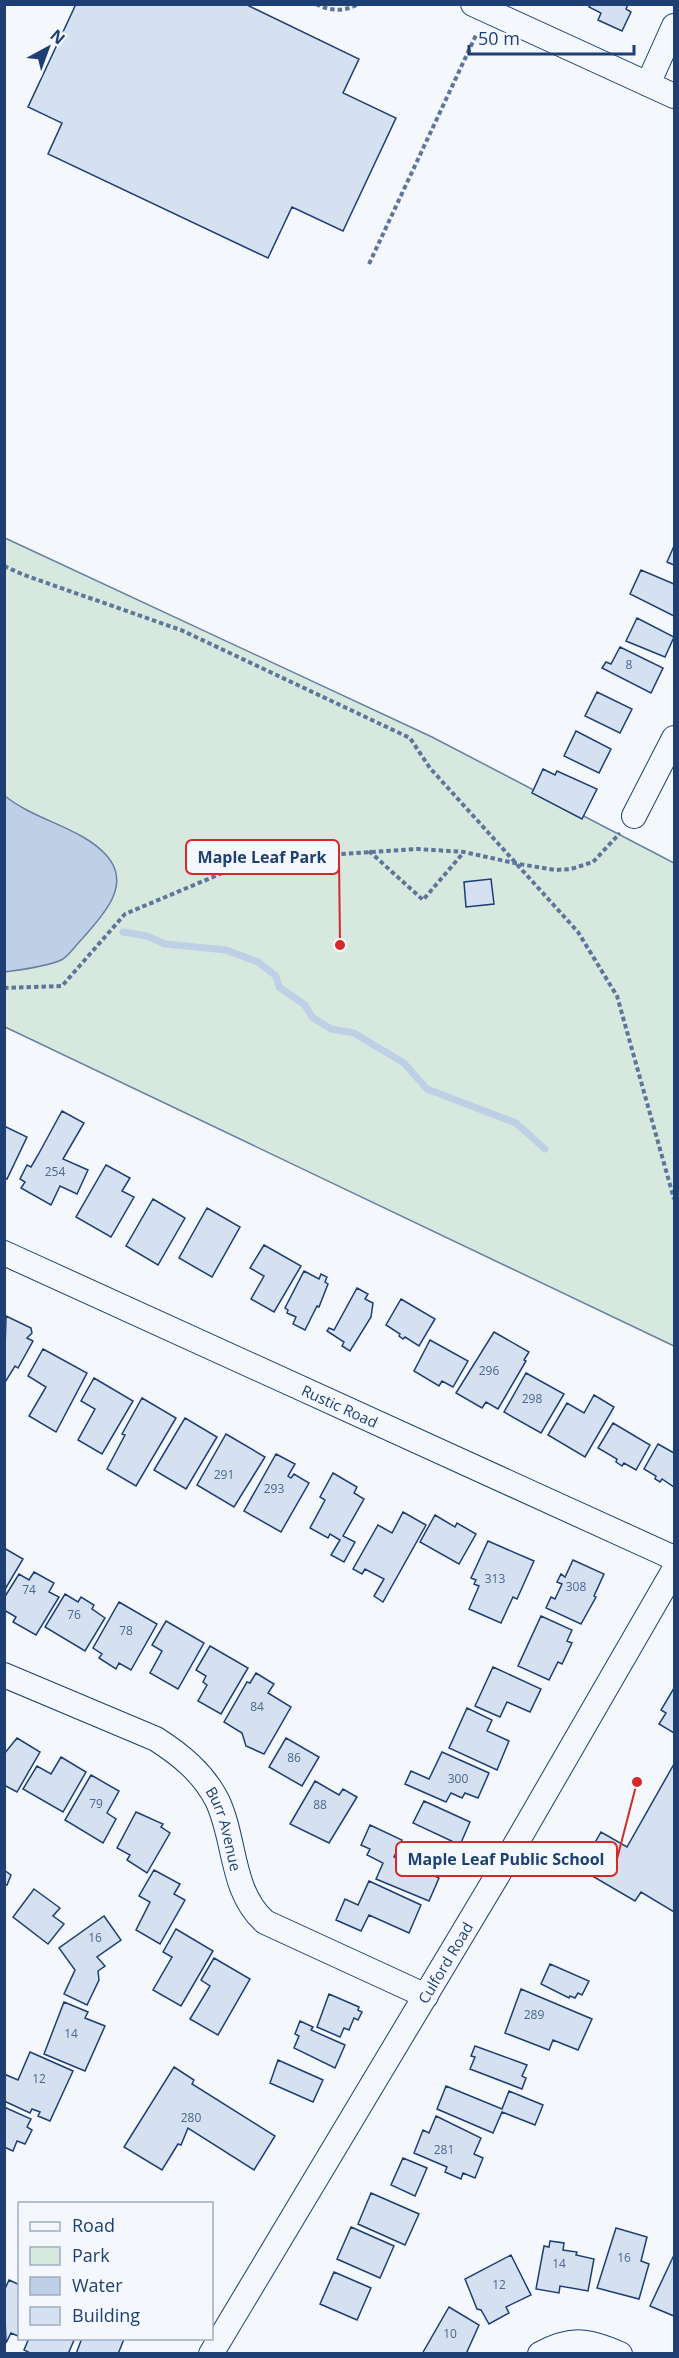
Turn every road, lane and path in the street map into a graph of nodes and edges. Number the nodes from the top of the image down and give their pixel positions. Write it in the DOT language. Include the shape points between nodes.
graph roads {
  1 [pos="316,4"];
  2 [pos="358,4"];
  3 [pos="473,4"];
  4 [pos="675,26"];
  5 [pos="477,33"];
  6 [pos="648,84"];
  7 [pos="675,96"];
  8 [pos="369,264"];
  9 [pos="4,566"];
  10 [pos="675,738"];
  11 [pos="634,816"];
  12 [pos="368,851"];
  13 [pos="464,852"];
  14 [pos="519,864"];
  15 [pos="4,988"];
  16 [pos="675,1200"];
  17 [pos="4,1252"];
  18 [pos="675,1558"];
  19 [pos="675,1570"];
  20 [pos="4,1675"];
  21 [pos="426,1996"];
  22 [pos="211,2354"];
  23 [pos="540,2354"];
  24 [pos="620,2354"];
  1 -- 2 [label="path" via="349,10"];
  3 -- 6 [label="street"];
  4 -- 6 [label="street"];
  5 -- 8 [label="path"];
  6 -- 7 [label="street"];
  9 -- 14 [label="path" via="181,630 410,738 430,768"];
  10 -- 11 [label="street"];
  11 -- 14 [label="path" via="593,862 555,870"];
  12 -- 13 [label="path"];
  12 -- 13 [label="path" via="423,900"];
  12 -- 15 [label="path" via="327,855 292,850 232,869 125,914 62,986"];
  13 -- 14 [label="path"];
  14 -- 16 [label="path" via="578,932 617,996"];
  17 -- 18 [label="street, Rustic Road"];
  19 -- 21 [label="street, Culford Road"];
  20 -- 21 [label="street, Burr Avenue" via="156,1739 173,1750 193,1766 217,1801 236,1871 255,1914"];
  21 -- 22 [label="street, Culford Road"];
  23 -- 24 [label="street" via="557,2344 578,2341"];
}
